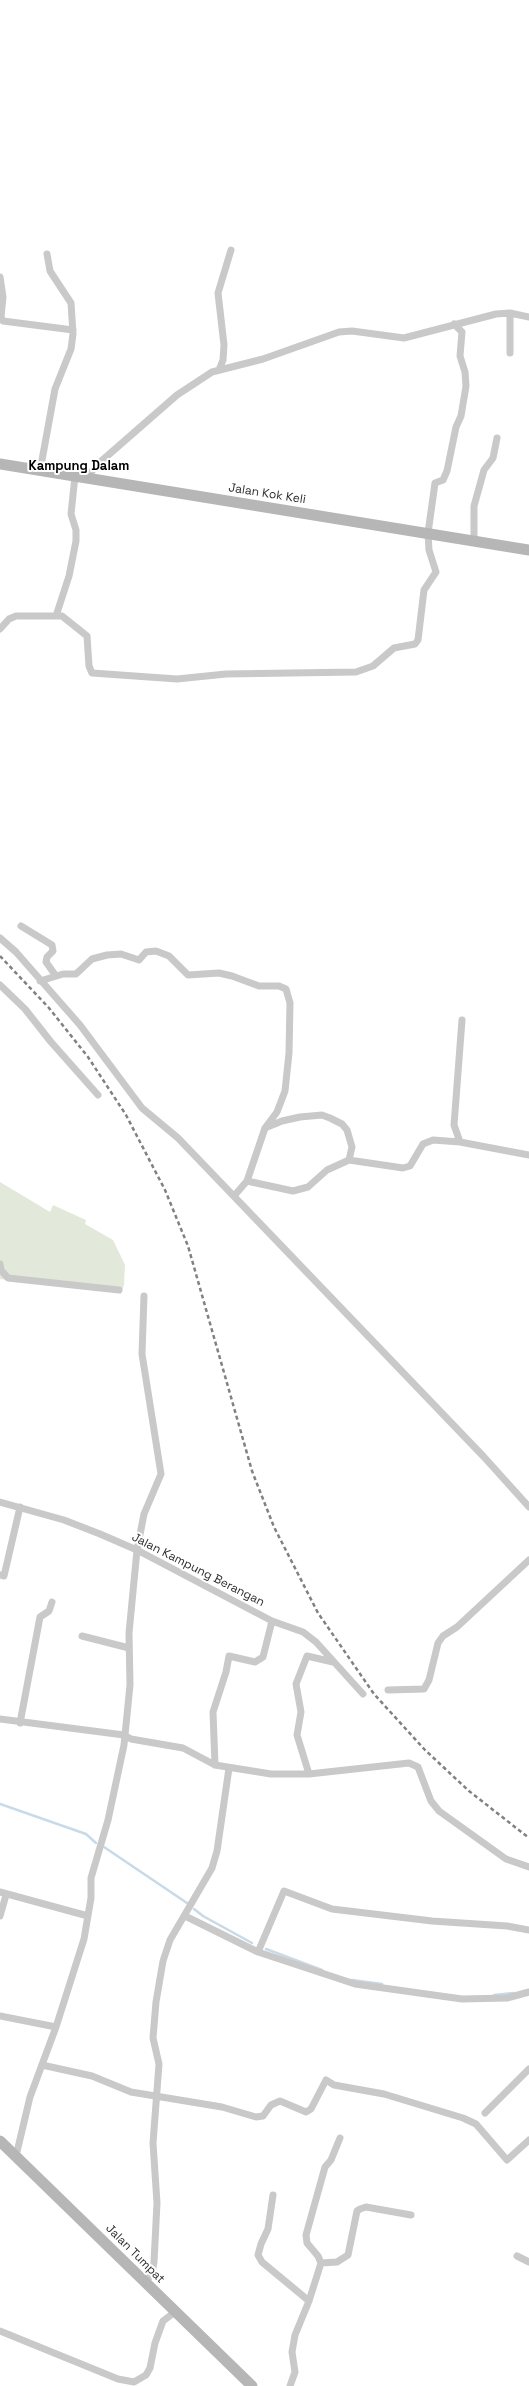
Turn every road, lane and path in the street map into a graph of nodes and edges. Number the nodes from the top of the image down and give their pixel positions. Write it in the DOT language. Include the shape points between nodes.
graph roads {
  1 [pos="231,250"];
  2 [pos="47,254"];
  3 [pos="0,277"];
  4 [pos="510,313"];
  5 [pos="529,317"];
  6 [pos="454,324"];
  7 [pos="73,330"];
  8 [pos="510,353"];
  9 [pos="219,370"];
  10 [pos="497,438"];
  11 [pos="0,464"];
  12 [pos="40,471"];
  13 [pos="75,476"];
  14 [pos="88,477"];
  15 [pos="428,533"];
  16 [pos="474,542"];
  17 [pos="529,550"];
  18 [pos="56,616"];
  19 [pos="0,629"];
  20 [pos="21,926"];
  21 [pos="0,938"];
  22 [pos="56,976"];
  23 [pos="40,981"];
  24 [pos="0,985"];
  25 [pos="462,1020"];
  26 [pos="98,1095"];
  27 [pos="265,1128"];
  28 [pos="460,1142"];
  29 [pos="529,1156"];
  30 [pos="349,1160"];
  31 [pos="247,1181"];
  32 [pos="234,1196"];
  33 [pos="0,1264"];
  34 [pos="119,1290"];
  35 [pos="144,1296"];
  36 [pos="0,1502"];
  37 [pos="20,1507"];
  38 [pos="529,1507"];
  39 [pos="137,1550"];
  40 [pos="529,1560"];
  41 [pos="0,1575"];
  42 [pos="52,1602"];
  43 [pos="272,1621"];
  44 [pos="82,1636"];
  45 [pos="129,1648"];
  46 [pos="333,1662"];
  47 [pos="388,1690"];
  48 [pos="363,1694"];
  49 [pos="0,1719"];
  50 [pos="20,1723"];
  51 [pos="124,1736"];
  52 [pos="215,1765"];
  53 [pos="229,1768"];
  54 [pos="309,1774"];
  55 [pos="529,1867"];
  56 [pos="3,1894"];
  57 [pos="0,1916"];
  58 [pos="88,1916"];
  59 [pos="185,1916"];
  60 [pos="529,1930"];
  61 [pos="258,1952"];
  62 [pos="529,1992"];
  63 [pos="0,2016"];
  64 [pos="56,2027"];
  65 [pos="42,2065"];
  66 [pos="529,2069"];
  67 [pos="156,2097"];
  68 [pos="485,2113"];
  69 [pos="340,2138"];
  70 [pos="529,2140"];
  71 [pos="0,2141"];
  72 [pos="16,2156"];
  73 [pos="273,2195"];
  74 [pos="412,2215"];
  75 [pos="517,2256"];
  76 [pos="529,2262"];
  77 [pos="320,2263"];
  78 [pos="145,2283"];
  79 [pos="309,2301"];
  80 [pos="175,2312"];
  81 [pos="0,2331"];
  82 [pos="252,2386"];
  83 [pos="290,2386"];
  1 -- 9 [label="street" via="218,293 224,345"];
  2 -- 7 [label="street" via="50,271 71,303"];
  3 -- 7 [label="street" via="3,297 0,317 3,321"];
  4 -- 5 [label="street"];
  4 -- 6 [label="street" via="478,317"];
  4 -- 8 [label="street"];
  6 -- 9 [label="street" via="404,338 352,330 339,332 263,360"];
  6 -- 15 [label="street" via="462,332 460,356 466,386 447,471 443,480 435,483"];
  7 -- 12 [label="street" via="71,349 55,389"];
  9 -- 14 [label="street" via="202,377 177,395 98,464"];
  10 -- 16 [label="street" via="492,458 484,470 474,506"];
  11 -- 12 [label="street, Jalan Kok Keli"];
  12 -- 13 [label="street, Jalan Kok Keli"];
  13 -- 14 [label="street, Jalan Kok Keli"];
  13 -- 18 [label="street" via="71,514 76,530 76,541 69,576"];
  14 -- 15 [label="street, Jalan Kok Keli"];
  15 -- 16 [label="street, Jalan Kok Keli"];
  15 -- 18 [label="street" via="429,550 436,572 424,590 417,643 394,648 373,666 360,672 226,674 177,679 96,674 92,673 89,666 88,636 67,618"];
  16 -- 17 [label="street, Jalan Kok Keli"];
  18 -- 19 [label="street" via="16,616 9,618"];
  20 -- 22 [label="street" via="52,945 53,951 46,957 46,962"];
  21 -- 23 [label="street" via="16,952"];
  22 -- 23 [label="street"];
  22 -- 27 [label="street" via="76,974 92,959 107,955 121,954 139,960 146,952 156,950 168,956 188,975 219,973 259,986 278,986 286,989 290,1003 287,1078 277,1112"];
  23 -- 32 [label="street" via="80,1025 142,1108 178,1138"];
  24 -- 26 [label="street" via="26,1009 51,1042"];
  25 -- 28 [label="street" via="454,1125"];
  27 -- 30 [label="street" via="282,1120 300,1117 330,1118 342,1124 347,1130 352,1147"];
  27 -- 31 [label="street"];
  28 -- 29 [label="street"];
  28 -- 30 [label="street" via="428,1141 419,1148 410,1166 403,1168"];
  30 -- 31 [label="street" via="327,1170 308,1187 300,1190 293,1191"];
  31 -- 32 [label="street"];
  32 -- 38 [label="street"];
  33 -- 34 [label="street" via="1,1270 8,1278"];
  35 -- 39 [label="street" via="142,1354 161,1474 144,1514"];
  36 -- 37 [label="street, Jalan Kampung Berangan"];
  37 -- 39 [label="street, Jalan Kampung Berangan" via="81,1526"];
  37 -- 41 [label="street" via="4,1576"];
  39 -- 43 [label="street, Jalan Kampung Berangan"];
  39 -- 45 [label="street"];
  40 -- 47 [label="street" via="457,1627 442,1636 424,1689"];
  42 -- 50 [label="street" via="49,1611 40,1617"];
  43 -- 46 [label="street, Jalan Kampung Berangan" via="310,1637"];
  43 -- 52 [label="street" via="263,1657 256,1662 228,1656 226,1672 213,1712"];
  44 -- 45 [label="street"];
  45 -- 51 [label="street" via="130,1685"];
  46 -- 48 [label="street, Jalan Kampung Berangan"];
  46 -- 54 [label="street" via="307,1656 296,1684 301,1712 297,1736"];
  49 -- 50 [label="street"];
  50 -- 51 [label="street"];
  51 -- 52 [label="street" via="182,1748"];
  51 -- 58 [label="street" via="116,1788 91,1878"];
  52 -- 53 [label="street"];
  53 -- 54 [label="street" via="271,1774"];
  53 -- 59 [label="street" via="217,1851 212,1868"];
  54 -- 55 [label="street" via="409,1763 418,1767 431,1801 439,1811 506,1859"];
  56 -- 57 [label="street"];
  56 -- 58 [label="street"];
  58 -- 64 [label="street" via="84,1939"];
  59 -- 61 [label="street"];
  59 -- 67 [label="street" via="170,1940 163,1961 156,2002 153,2038 159,2064"];
  60 -- 61 [label="street" via="332,1909 284,1891"];
  61 -- 62 [label="street" via="355,1984 462,1999 507,1998"];
  63 -- 64 [label="street"];
  64 -- 65 [label="street"];
  65 -- 67 [label="street" via="92,2076 131,2092"];
  65 -- 72 [label="street" via="30,2097"];
  66 -- 68 [label="street"];
  67 -- 70 [label="street" via="222,2107 256,2117 263,2116 271,2105 280,2101 306,2112 311,2109 326,2080 334,2085 384,2094 463,2118 476,2124 507,2160"];
  67 -- 78 [label="street" via="153,2143 157,2203 154,2262 152,2273"];
  69 -- 77 [label="street" via="331,2160 325,2167 306,2235 307,2243 318,2256"];
  71 -- 72 [label="street, Jalan Tumpat"];
  72 -- 78 [label="street, Jalan Tumpat"];
  73 -- 79 [label="street" via="268,2229 260,2244 258,2255 262,2262"];
  74 -- 77 [label="street" via="360,2208 357,2211 348,2256 337,2262"];
  75 -- 76 [label="street"];
  77 -- 79 [label="street"];
  78 -- 80 [label="street, Jalan Tumpat"];
  79 -- 83 [label="street" via="295,2335 292,2352 295,2372"];
  80 -- 81 [label="street" via="163,2321 146,2375 134,2382"];
  80 -- 82 [label="street, Jalan Tumpat"];
}
